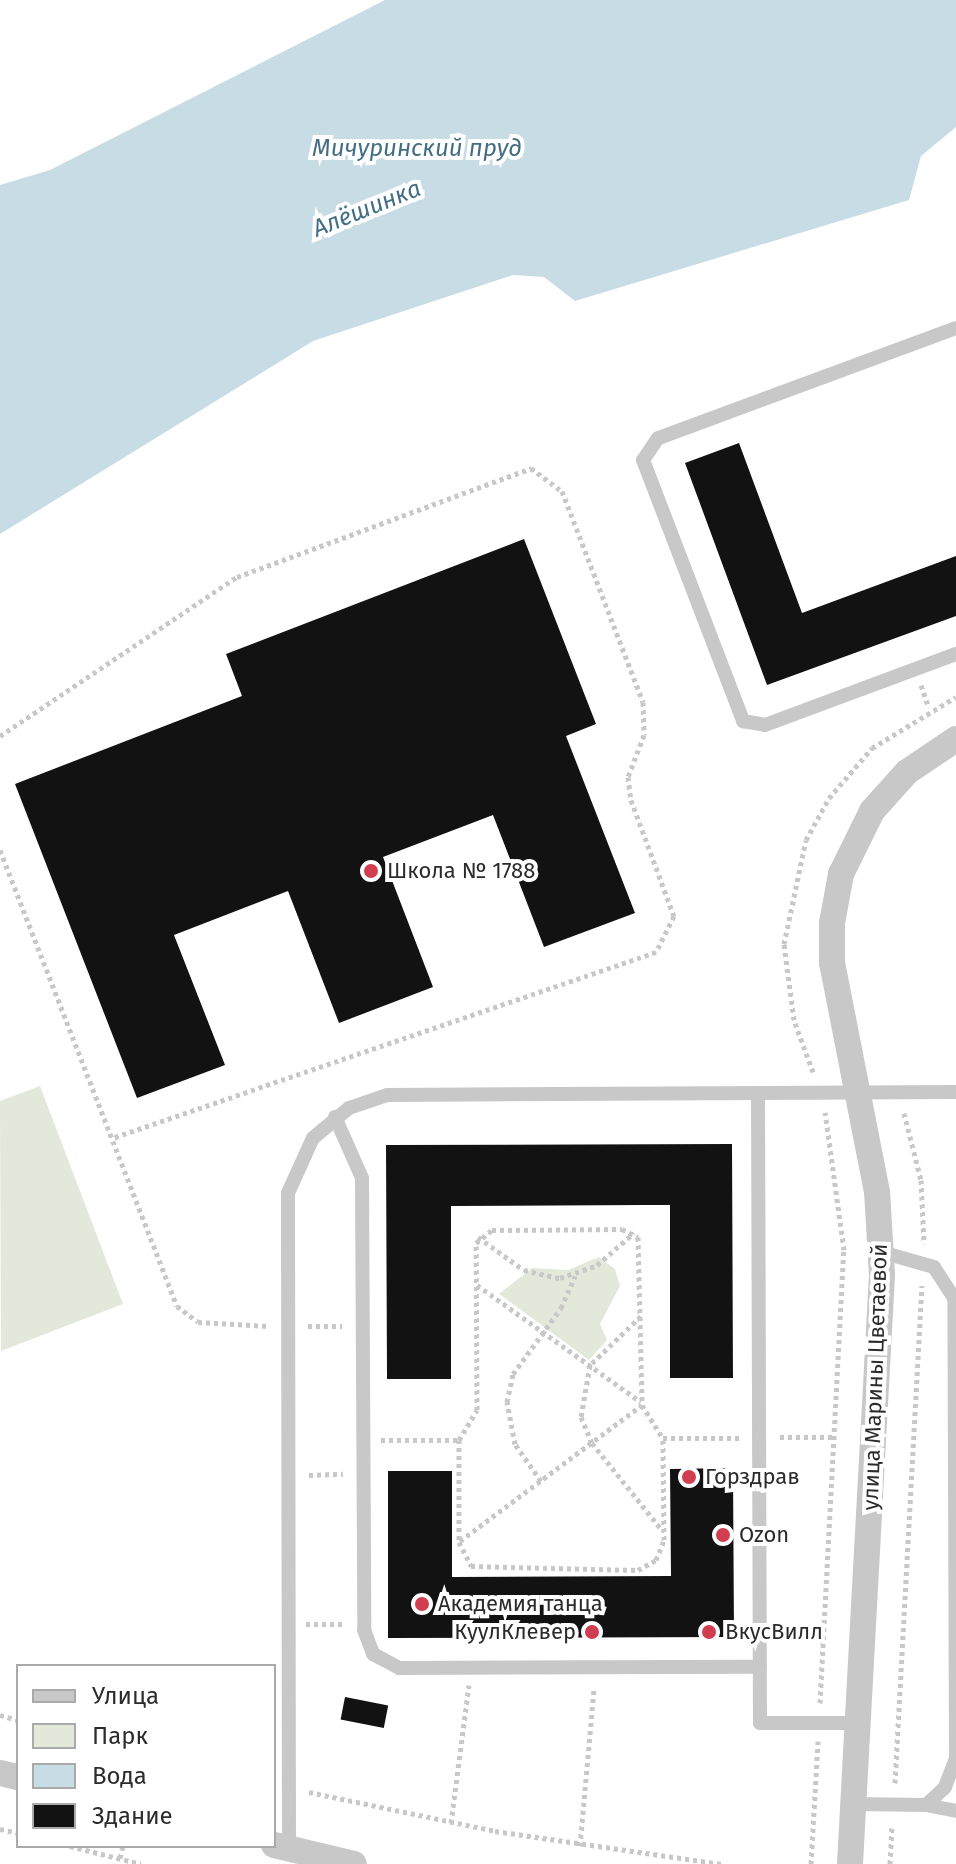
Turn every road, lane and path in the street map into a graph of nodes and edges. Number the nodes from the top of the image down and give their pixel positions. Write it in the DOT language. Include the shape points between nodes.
graph roads {
  1 [pos="956,328"];
  2 [pos="956,654"];
  3 [pos="956,697"];
  4 [pos="0,736"];
  5 [pos="956,739"];
  6 [pos="0,850"];
  7 [pos="857,1092"];
  8 [pos="899,1092"];
  9 [pos="956,1092"];
  10 [pos="758,1093"];
  11 [pos="821,1093"];
  12 [pos="335,1117"];
  13 [pos="112,1138"];
  14 [pos="634,1233"];
  15 [pos="478,1237"];
  16 [pos="881,1252"];
  17 [pos="923,1263"];
  18 [pos="575,1276"];
  19 [pos="476,1284"];
  20 [pos="642,1315"];
  21 [pos="288,1326"];
  22 [pos="363,1326"];
  23 [pos="542,1331"];
  24 [pos="590,1365"];
  25 [pos="642,1404"];
  26 [pos="759,1437"];
  27 [pos="835,1437"];
  28 [pos="663,1438"];
  29 [pos="387,1440"];
  30 [pos="459,1440"];
  31 [pos="592,1443"];
  32 [pos="364,1474"];
  33 [pos="289,1475"];
  34 [pos="541,1481"];
  35 [pos="664,1532"];
  36 [pos="459,1542"];
  37 [pos="289,1624"];
  38 [pos="364,1624"];
  39 [pos="594,1667"];
  40 [pos="760,1667"];
  41 [pos="470,1668"];
  42 [pos="819,1723"];
  43 [pos="858,1723"];
  44 [pos="956,1745"];
  45 [pos="290,1788"];
  46 [pos="853,1804"];
  47 [pos="894,1804"];
  48 [pos="926,1805"];
  49 [pos="956,1811"];
  50 [pos="451,1823"];
  51 [pos="580,1846"];
  52 [pos="282,1847"];
  53 [pos="78,1848"];
  54 [pos="122,1848"];
  55 [pos="120,1858"];
  56 [pos="141,1864"];
  57 [pos="354,1864"];
  58 [pos="722,1864"];
  59 [pos="811,1864"];
  60 [pos="850,1864"];
  61 [pos="890,1864"];
  1 -- 2 [label="lane" via="658,438 643,460 743,721 765,725"];
  3 -- 11 [label="path" via="897,728 856,765 829,798 798,862 786,911 785,971"];
  4 -- 13 [label="path" via="237,577 531,468 562,491 643,702 644,735 628,777 674,916 656,952"];
  5 -- 7 [label="street, улица Марины Цветаевой" via="907,772 859,832 836,896 832,963"];
  6 -- 13 [label="path"];
  7 -- 8 [label="lane"];
  7 -- 11 [label="lane"];
  7 -- 16 [label="street, улица Марины Цветаевой"];
  8 -- 9 [label="lane"];
  8 -- 17 [label="path" via="922,1190"];
  10 -- 11 [label="lane"];
  10 -- 12 [label="lane" via="387,1095"];
  10 -- 26 [label="lane"];
  11 -- 27 [label="path" via="844,1237"];
  12 -- 21 [label="lane" via="298,1162 288,1193"];
  12 -- 22 [label="lane" via="362,1178"];
  13 -- 21 [label="path" via="177,1306 216,1326"];
  14 -- 15 [label="path" via="492,1230"];
  14 -- 18 [label="path"];
  14 -- 20 [label="path" via="641,1243"];
  15 -- 18 [label="path" via="532,1274"];
  15 -- 19 [label="path"];
  16 -- 17 [label="lane"];
  16 -- 43 [label="street, улица Марины Цветаевой"];
  17 -- 44 [label="lane" via="943,1274 954,1298"];
  17 -- 47 [label="path"];
  18 -- 23 [label="path"];
  19 -- 23 [label="path"];
  19 -- 30 [label="path" via="477,1410"];
  20 -- 24 [label="path"];
  20 -- 25 [label="path"];
  21 -- 22 [label="path"];
  21 -- 33 [label="lane"];
  22 -- 32 [label="lane"];
  23 -- 24 [label="path"];
  23 -- 34 [label="path" via="513,1374 507,1402 515,1444"];
  24 -- 25 [label="path"];
  24 -- 31 [label="path" via="579,1398"];
  25 -- 28 [label="path"];
  25 -- 31 [label="path"];
  26 -- 27 [label="path"];
  26 -- 28 [label="path"];
  26 -- 40 [label="lane"];
  27 -- 42 [label="path"];
  28 -- 35 [label="path"];
  29 -- 30 [label="path"];
  30 -- 36 [label="path"];
  31 -- 34 [label="path"];
  31 -- 35 [label="path"];
  32 -- 33 [label="path"];
  32 -- 38 [label="lane"];
  33 -- 37 [label="lane"];
  34 -- 36 [label="path"];
  35 -- 36 [label="path" via="656,1560 638,1570 484,1570 463,1557"];
  37 -- 38 [label="path"];
  37 -- 45 [label="lane"];
  38 -- 41 [label="lane" via="366,1642 382,1662"];
  39 -- 40 [label="lane"];
  39 -- 41 [label="lane"];
  39 -- 51 [label="path"];
  40 -- 42 [label="lane" via="760,1723"];
  41 -- 50 [label="path"];
  42 -- 43 [label="lane"];
  42 -- 59 [label="path"];
  43 -- 46 [label="street, улица Марины Цветаевой"];
  44 -- 48 [label="lane" via="951,1778"];
  45 -- 50 [label="path"];
  45 -- 52 [label="lane"];
  46 -- 47 [label="lane"];
  46 -- 60 [label="street, улица Марины Цветаевой"];
  47 -- 48 [label="lane"];
  47 -- 61 [label="path"];
  48 -- 49 [label="lane"];
  50 -- 51 [label="path"];
  51 -- 58 [label="path"];
  52 -- 57 [label="street"];
  53 -- 55 [label="path"];
  54 -- 55 [label="path"];
  55 -- 56 [label="path"];
}
